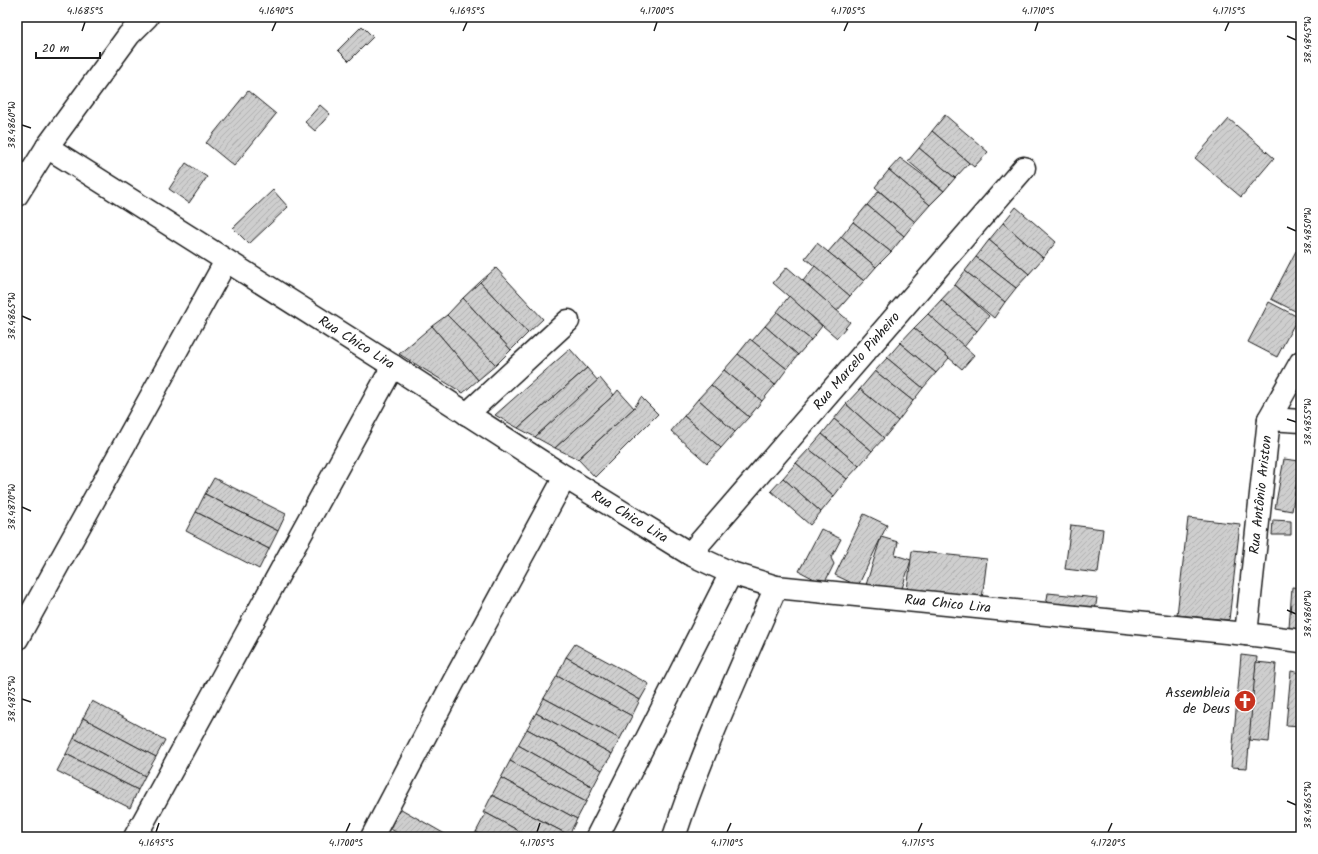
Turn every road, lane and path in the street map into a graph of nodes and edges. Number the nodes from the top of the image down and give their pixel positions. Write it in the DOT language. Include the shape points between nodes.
graph roads {
  1 [pos="146,17"];
  2 [pos="47,147"];
  3 [pos="1024,168"];
  4 [pos="17,195"];
  5 [pos="226,260"];
  6 [pos="568,321"];
  7 [pos="1301,362"];
  8 [pos="393,366"];
  9 [pos="467,414"];
  10 [pos="1269,419"];
  11 [pos="1301,421"];
  12 [pos="565,477"];
  13 [pos="690,554"];
  14 [pos="731,573"];
  15 [pos="776,587"];
  16 [pos="1246,634"];
  17 [pos="17,639"];
  18 [pos="1301,641"];
  19 [pos="136,837"];
  20 [pos="372,837"];
  21 [pos="597,837"];
  22 [pos="674,837"];
  1 -- 2 [label="street" via="129,35"];
  2 -- 4 [label="street"];
  2 -- 5 [label="street, Rua Chico Lira"];
  3 -- 13 [label="street, Rua Marcelo Pinheiro"];
  5 -- 8 [label="street, Rua Chico Lira"];
  5 -- 17 [label="street"];
  6 -- 9 [label="street"];
  7 -- 10 [label="street, Rua Antônio Ariston"];
  8 -- 9 [label="street, Rua Chico Lira"];
  8 -- 19 [label="street"];
  9 -- 12 [label="street, Rua Chico Lira"];
  10 -- 11 [label="street"];
  10 -- 16 [label="street, Rua Antônio Ariston"];
  12 -- 13 [label="street, Rua Chico Lira"];
  12 -- 20 [label="street"];
  13 -- 14 [label="street, Rua Chico Lira"];
  14 -- 15 [label="street, Rua Chico Lira"];
  14 -- 21 [label="street"];
  15 -- 16 [label="street, Rua Chico Lira"];
  15 -- 22 [label="street" via="712,735"];
  16 -- 18 [label="street, Rua Chico Lira"];
}
